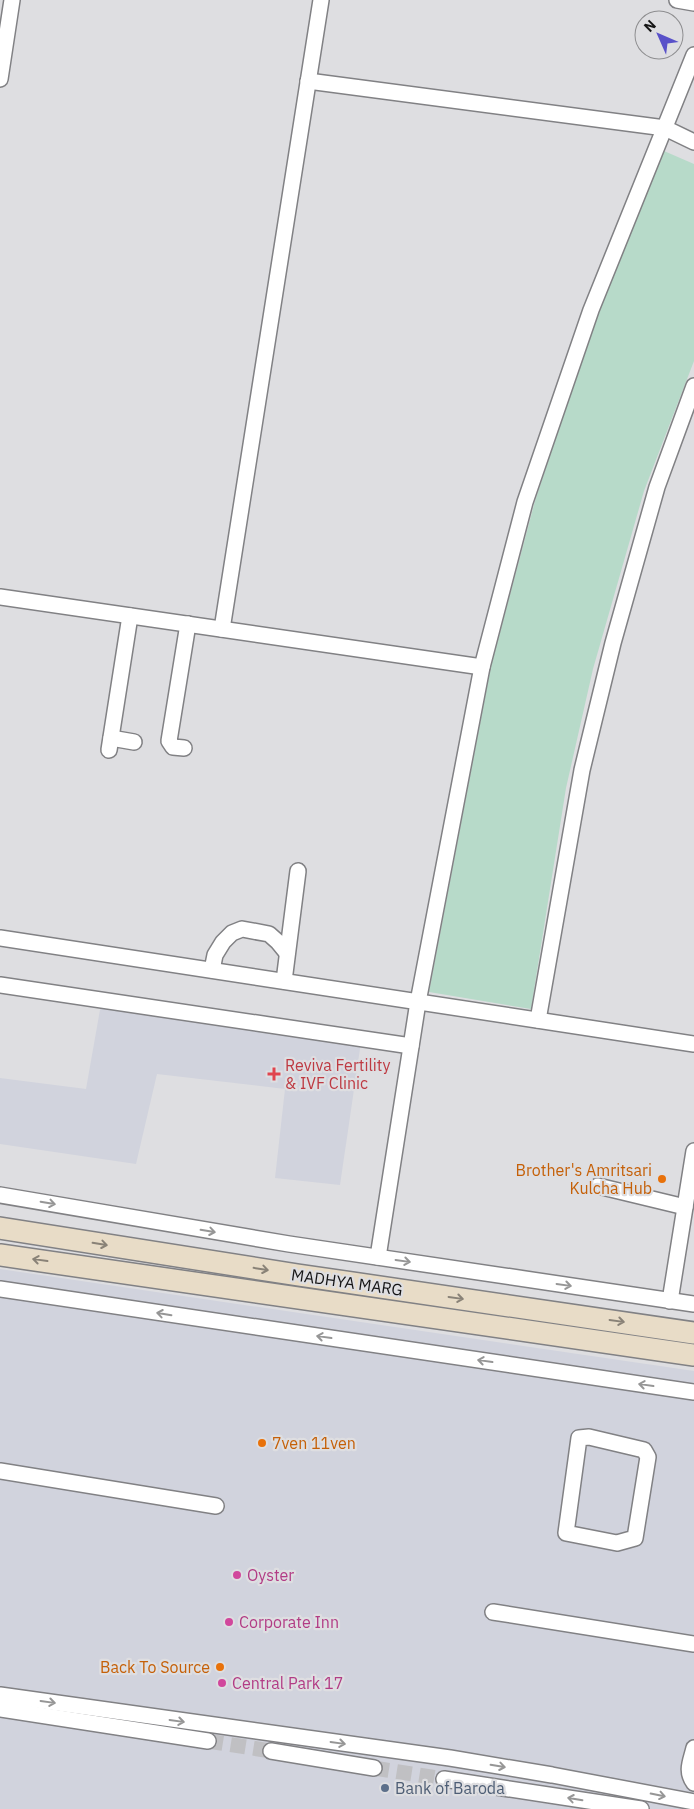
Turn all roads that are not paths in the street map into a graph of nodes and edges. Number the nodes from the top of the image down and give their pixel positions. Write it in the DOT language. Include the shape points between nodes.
graph roads {
  1 [pos="12,0"];
  2 [pos="321,0"];
  3 [pos="677,0"];
  4 [pos="694,3"];
  5 [pos="694,55"];
  6 [pos="0,79"];
  7 [pos="308,81"];
  8 [pos="665,128"];
  9 [pos="694,142"];
  10 [pos="694,386"];
  11 [pos="0,597"];
  12 [pos="130,616"];
  13 [pos="188,624"];
  14 [pos="222,629"];
  15 [pos="482,667"];
  16 [pos="134,742"];
  17 [pos="184,748"];
  18 [pos="298,871"];
  19 [pos="0,938"];
  20 [pos="287,953"];
  21 [pos="212,970"];
  22 [pos="284,981"];
  23 [pos="0,985"];
  24 [pos="418,1002"];
  25 [pos="538,1020"];
  26 [pos="694,1044"];
  27 [pos="411,1046"];
  28 [pos="694,1151"];
  29 [pos="598,1186"];
  30 [pos="0,1195"];
  31 [pos="685,1207"];
  32 [pos="0,1228"];
  33 [pos="0,1255"];
  34 [pos="378,1258"];
  35 [pos="0,1289"];
  36 [pos="670,1301"];
  37 [pos="694,1304"];
  38 [pos="694,1333"];
  39 [pos="694,1355"];
  40 [pos="694,1392"];
  41 [pos="0,1471"];
  42 [pos="216,1506"];
  43 [pos="566,1533"];
  44 [pos="493,1612"];
  45 [pos="694,1644"];
  46 [pos="0,1695"];
  47 [pos="0,1709"];
  48 [pos="125,1721"];
  49 [pos="208,1741"];
  50 [pos="694,1748"];
  51 [pos="272,1751"];
  52 [pos="374,1768"];
  53 [pos="444,1779"];
  54 [pos="694,1783"];
  55 [pos="694,1802"];
  56 [pos="641,1809"];
  1 -- 6 [label="street"];
  2 -- 7 [label="street"];
  3 -- 4 [label="street"];
  5 -- 8 [label="street"];
  7 -- 8 [label="street"];
  7 -- 14 [label="street"];
  8 -- 9 [label="street"];
  8 -- 15 [label="street" via="591,310 525,502"];
  10 -- 25 [label="street" via="657,487 606,670 582,770"];
  11 -- 12 [label="street"];
  12 -- 13 [label="street"];
  12 -- 16 [label="street" via="110,744"];
  13 -- 14 [label="street"];
  13 -- 17 [label="street" via="169,742 173,747"];
  14 -- 15 [label="street"];
  15 -- 24 [label="street"];
  18 -- 20 [label="street"];
  19 -- 21 [label="street"];
  20 -- 21 [label="street" via="268,934 242,929 223,942 215,955"];
  20 -- 22 [label="street"];
  21 -- 22 [label="street"];
  22 -- 24 [label="street"];
  23 -- 27 [label="street"];
  24 -- 25 [label="street"];
  24 -- 27 [label="street"];
  25 -- 26 [label="street"];
  27 -- 34 [label="street"];
  28 -- 31 [label="street"];
  29 -- 31 [label="street"];
  30 -- 34 [label="street, one-way"];
  31 -- 36 [label="street"];
  32 -- 38 [label="main road, MADHYA MARG, one-way"];
  39 -- 33 [label="main road, MADHYA MARG, one-way"];
  34 -- 36 [label="street, one-way"];
  40 -- 35 [label="street, one-way"];
  36 -- 37 [label="street"];
  41 -- 42 [label="street"];
  43 -- 43 [label="street" via="579,1438 589,1437 644,1450 648,1457 635,1538 617,1543"];
  44 -- 45 [label="street"];
  46 -- 48 [label="street, one-way"];
  47 -- 48 [label="street"];
  48 -- 49 [label="street"];
  48 -- 55 [label="street, one-way" via="450,1758"];
  50 -- 54 [label="street" via="688,1770"];
  51 -- 52 [label="street"];
  56 -- 53 [label="street, one-way"];
}
